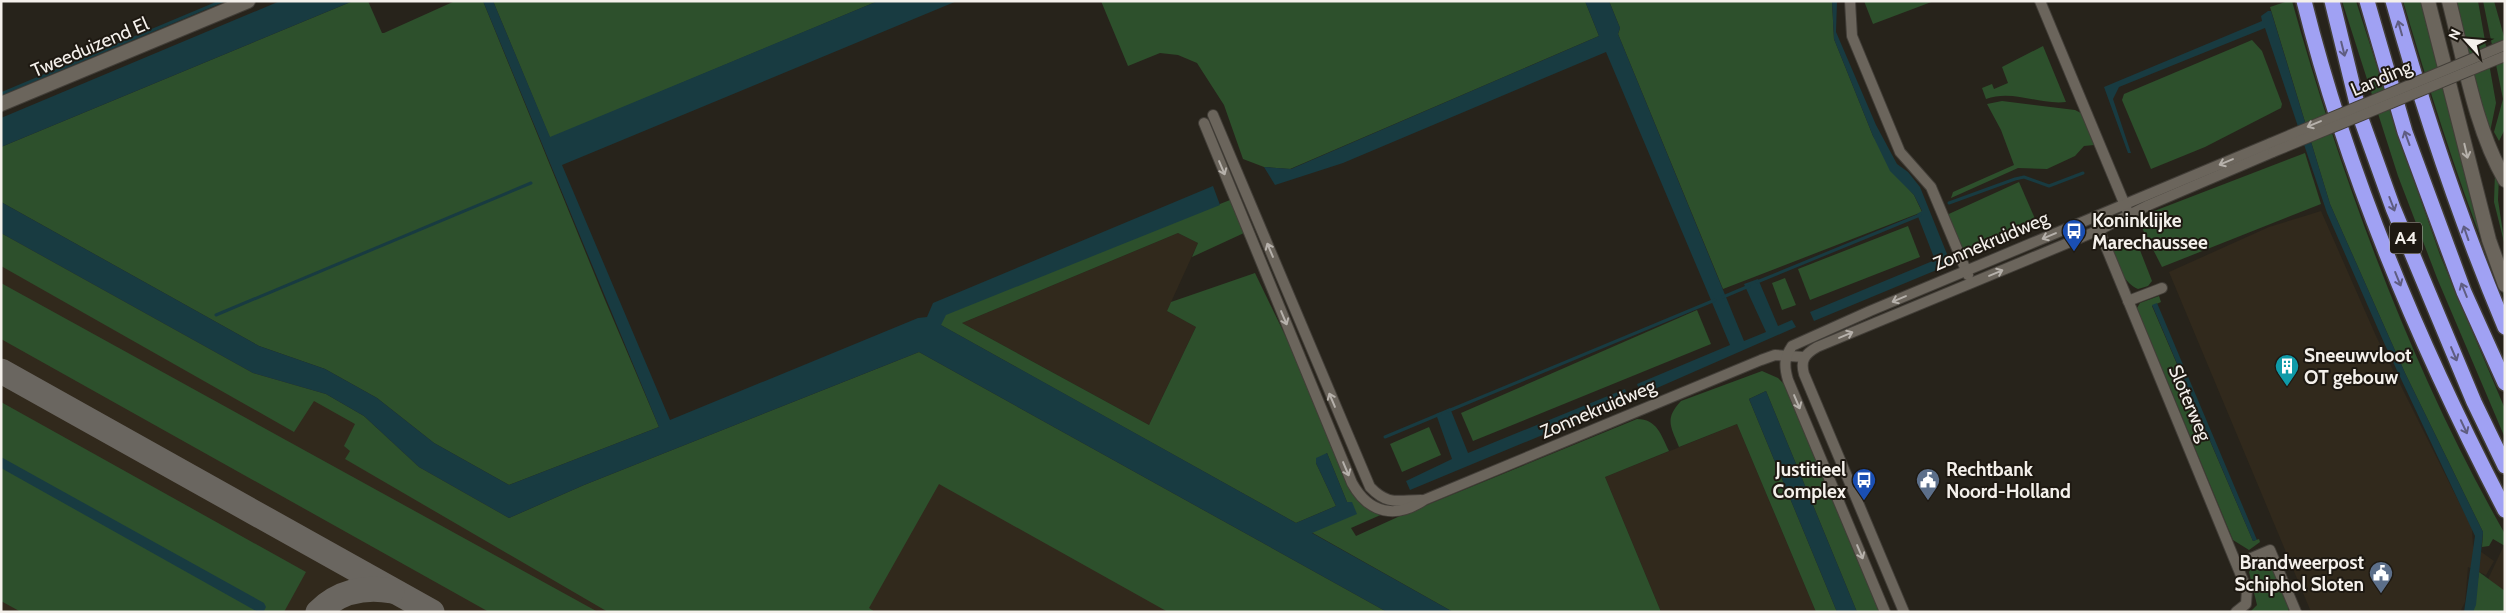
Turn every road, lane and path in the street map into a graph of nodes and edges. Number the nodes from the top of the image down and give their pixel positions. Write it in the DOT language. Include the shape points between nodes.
graph roads {
  1 [pos="248,1"];
  2 [pos="1850,1"];
  3 [pos="2040,1"];
  4 [pos="2304,1"];
  5 [pos="2332,1"];
  6 [pos="2367,1"];
  7 [pos="2393,1"];
  8 [pos="2428,1"];
  9 [pos="2449,1"];
  10 [pos="2505,45"];
  11 [pos="2505,56"];
  12 [pos="1,104"];
  13 [pos="1213,115"];
  14 [pos="1204,123"];
  15 [pos="2272,148"];
  16 [pos="2505,180"];
  17 [pos="2125,204"];
  18 [pos="2130,216"];
  19 [pos="2094,217"];
  20 [pos="2099,230"];
  21 [pos="1966,270"];
  22 [pos="1972,283"];
  23 [pos="2505,285"];
  24 [pos="2162,288"];
  25 [pos="2128,301"];
  26 [pos="2505,327"];
  27 [pos="1786,356"];
  28 [pos="1804,358"];
  29 [pos="2505,383"];
  30 [pos="2505,466"];
  31 [pos="1424,500"];
  32 [pos="2505,510"];
  33 [pos="2237,564"];
  34 [pos="1885,612"];
  35 [pos="1904,612"];
  36 [pos="2236,612"];
  37 [pos="2296,612"];
  1 -- 12 [label="street, Tweeduizend El"];
  2 -- 21 [label="street" via="1852,36 1900,152 1931,186"];
  3 -- 17 [label="street"];
  4 -- 32 [label="highway, A4, one-way" via="2343,135 2374,219 2432,360"];
  5 -- 30 [label="highway, A4, one-way" via="2360,116 2393,208 2474,402"];
  29 -- 6 [label="highway, A4, one-way" via="2464,292 2405,132"];
  26 -- 7 [label="highway, one-way" via="2474,253 2424,113"];
  8 -- 23 [label="street, one-way" via="2489,240"];
  9 -- 16 [label="street" via="2481,125"];
  10 -- 15 [label="street, Landing, one-way, bridge"];
  11 -- 15 [label="street, Landing, bridge"];
  31 -- 13 [label="street, one-way" via="1394,502 1370,487"];
  14 -- 31 [label="street, Zonnekruidweg, one-way" via="1357,492 1376,508 1394,512 1414,507"];
  15 -- 17 [label="street, Zonnekruidweg, one-way"];
  15 -- 18 [label="street, Zonnekruidweg"];
  17 -- 18 [label="street"];
  17 -- 19 [label="street, Zonnekruidweg"];
  18 -- 20 [label="street, Zonnekruidweg"];
  19 -- 20 [label="street, Sloterweg"];
  19 -- 21 [label="street, Zonnekruidweg, one-way"];
  22 -- 20 [label="street, Zonnekruidweg, one-way"];
  20 -- 25 [label="street, Sloterweg"];
  21 -- 22 [label="street"];
  21 -- 27 [label="street, Zonnekruidweg, one-way" via="1805,338 1792,346"];
  28 -- 22 [label="street, Zonnekruidweg, one-way" via="1817,347"];
  24 -- 25 [label="street"];
  25 -- 33 [label="street, Sloterweg"];
  27 -- 28 [label="street, Zonnekruidweg"];
  27 -- 31 [label="street, Zonnekruidweg" via="1775,355 1761,360"];
  27 -- 34 [label="street, one-way" via="1788,380"];
  28 -- 35 [label="street" via="1804,374"];
  33 -- 36 [label="street, Sloterweg" via="2247,590 2246,604"];
  33 -- 37 [label="street" via="2270,550"];
}
